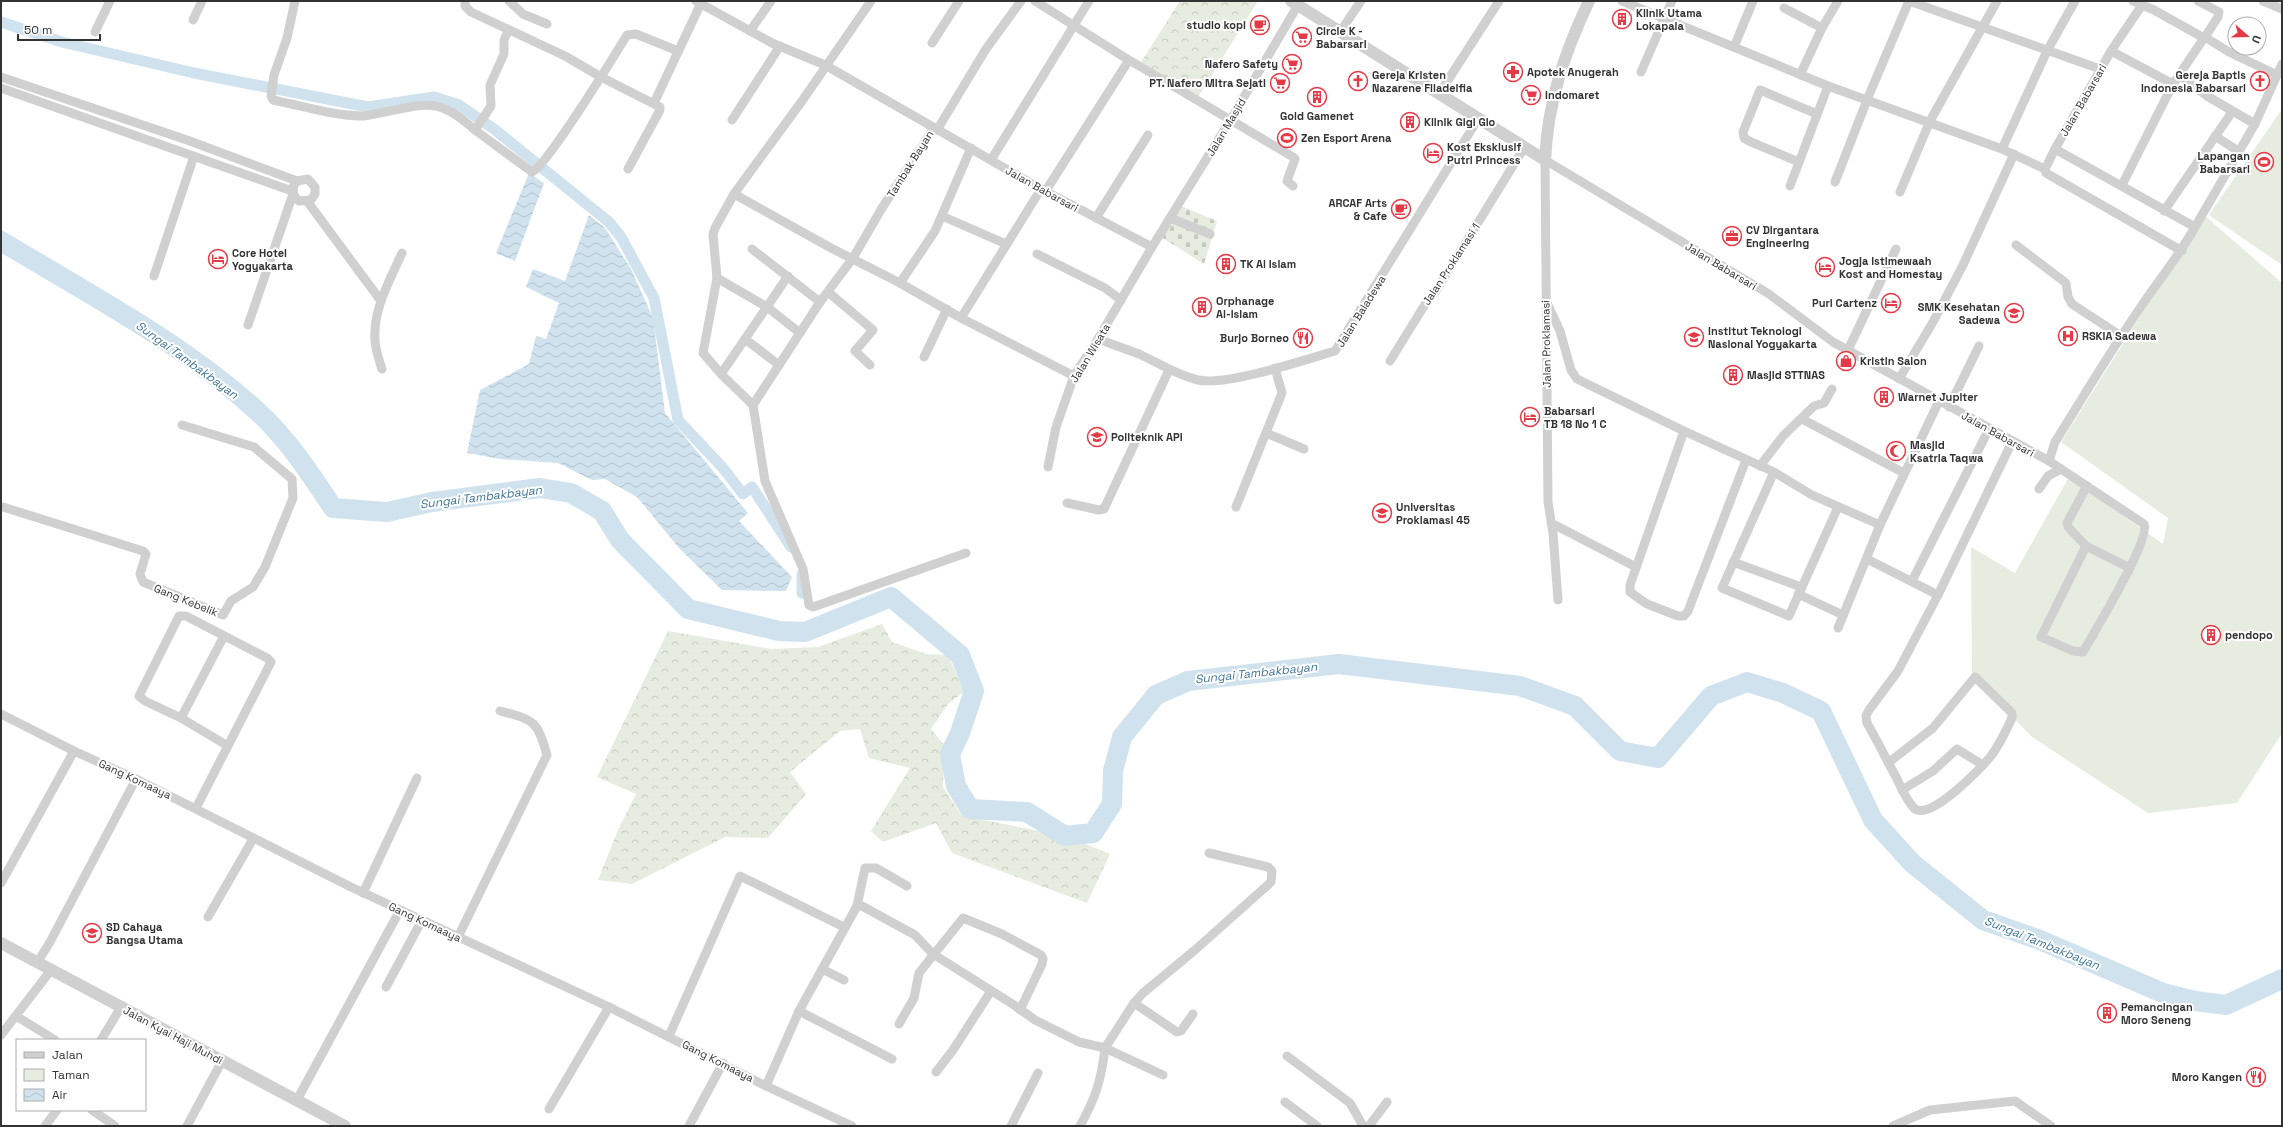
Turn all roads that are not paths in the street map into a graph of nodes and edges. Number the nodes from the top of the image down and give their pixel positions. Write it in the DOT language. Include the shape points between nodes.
graph roads {
  1 [pos="110,1"];
  2 [pos="202,1"];
  3 [pos="295,1"];
  4 [pos="465,1"];
  5 [pos="509,1"];
  6 [pos="771,1"];
  7 [pos="871,1"];
  8 [pos="959,1"];
  9 [pos="1021,1"];
  10 [pos="1035,1"];
  11 [pos="1090,1"];
  12 [pos="1361,1"];
  13 [pos="1499,1"];
  14 [pos="1590,1"];
  15 [pos="1622,1"];
  16 [pos="1672,1"];
  17 [pos="1753,1"];
  18 [pos="1838,1"];
  19 [pos="1909,1"];
  20 [pos="1997,1"];
  21 [pos="2075,1"];
  22 [pos="2132,1"];
  23 [pos="2198,1"];
  24 [pos="2263,1"];
  25 [pos="699,2"];
  26 [pos="1294,3"];
  27 [pos="2142,5"];
  28 [pos="1784,8"];
  29 [pos="2282,9"];
  30 [pos="1664,19"];
  31 [pos="193,20"];
  32 [pos="547,24"];
  33 [pos="1075,26"];
  34 [pos="1822,28"];
  35 [pos="1983,28"];
  36 [pos="508,31"];
  37 [pos="750,31"];
  38 [pos="95,32"];
  39 [pos="1340,32"];
  40 [pos="932,43"];
  41 [pos="780,46"];
  42 [pos="1734,47"];
  43 [pos="678,51"];
  44 [pos="2047,51"];
  45 [pos="2111,51"];
  46 [pos="1129,60"];
  47 [pos="2282,64"];
  48 [pos="825,66"];
  49 [pos="2100,69"];
  50 [pos="1641,72"];
  51 [pos="1800,75"];
  52 [pos="2277,75"];
  53 [pos="2180,76"];
  54 [pos="1,77"];
  55 [pos="601,77"];
  56 [pos="2173,84"];
  57 [pos="1828,86"];
  58 [pos="1,88"];
  59 [pos="1439,94"];
  60 [pos="1867,100"];
  61 [pos="654,103"];
  62 [pos="2232,112"];
  63 [pos="1817,114"];
  64 [pos="123,119"];
  65 [pos="1231,119"];
  66 [pos="1478,119"];
  67 [pos="732,120"];
  68 [pos="1930,121"];
  69 [pos="2254,124"];
  70 [pos="476,129"];
  71 [pos="935,129"];
  72 [pos="120,130"];
  73 [pos="1148,135"];
  74 [pos="2216,136"];
  75 [pos="187,140"];
  76 [pos="971,148"];
  77 [pos="1524,148"];
  78 [pos="2002,149"];
  79 [pos="2055,149"];
  80 [pos="2238,151"];
  81 [pos="183,152"];
  82 [pos="2014,154"];
  83 [pos="194,156"];
  84 [pos="991,160"];
  85 [pos="1545,160"];
  86 [pos="1799,162"];
  87 [pos="257,165"];
  88 [pos="628,169"];
  89 [pos="2045,171"];
  90 [pos="253,177"];
  91 [pos="297,181"];
  92 [pos="1835,182"];
  93 [pos="2122,185"];
  94 [pos="1293,186"];
  95 [pos="1790,186"];
  96 [pos="1043,190"];
  97 [pos="1900,192"];
  98 [pos="293,194"];
  99 [pos="734,194"];
  100 [pos="309,200"];
  101 [pos="2164,211"];
  102 [pos="942,216"];
  103 [pos="1096,218"];
  104 [pos="1170,218"];
  105 [pos="2195,228"];
  106 [pos="1210,234"];
  107 [pos="1006,244"];
  108 [pos="2016,245"];
  109 [pos="1152,247"];
  110 [pos="752,249"];
  111 [pos="1896,249"];
  112 [pos="2182,251"];
  113 [pos="402,253"];
  114 [pos="1037,254"];
  115 [pos="853,258"];
  116 [pos="154,276"];
  117 [pos="788,276"];
  118 [pos="717,278"];
  119 [pos="900,283"];
  120 [pos="828,292"];
  121 [pos="382,298"];
  122 [pos="1121,300"];
  123 [pos="1546,301"];
  124 [pos="820,302"];
  125 [pos="767,307"];
  126 [pos="946,309"];
  127 [pos="961,318"];
  128 [pos="248,325"];
  129 [pos="800,333"];
  130 [pos="2121,336"];
  131 [pos="745,339"];
  132 [pos="1098,339"];
  133 [pos="1979,346"];
  134 [pos="1848,350"];
  135 [pos="924,357"];
  136 [pos="1390,361"];
  137 [pos="779,365"];
  138 [pos="870,365"];
  139 [pos="1275,368"];
  140 [pos="382,370"];
  141 [pos="1169,370"];
  142 [pos="721,374"];
  143 [pos="1074,376"];
  144 [pos="1899,379"];
  145 [pos="1832,389"];
  146 [pos="1939,401"];
  147 [pos="753,405"];
  148 [pos="1949,407"];
  149 [pos="1802,419"];
  150 [pos="182,425"];
  151 [pos="1989,429"];
  152 [pos="1684,431"];
  153 [pos="1266,433"];
  154 [pos="2012,442"];
  155 [pos="1304,449"];
  156 [pos="1746,460"];
  157 [pos="2049,461"];
  158 [pos="1760,466"];
  159 [pos="1048,467"];
  160 [pos="2061,469"];
  161 [pos="1774,472"];
  162 [pos="1904,473"];
  163 [pos="2087,486"];
  164 [pos="2039,489"];
  165 [pos="1066,503"];
  166 [pos="1236,507"];
  167 [pos="1838,507"];
  168 [pos="2,508"];
  169 [pos="1551,523"];
  170 [pos="1880,525"];
  171 [pos="2086,546"];
  172 [pos="966,553"];
  173 [pos="1867,559"];
  174 [pos="1733,562"];
  175 [pos="1636,567"];
  176 [pos="2130,568"];
  177 [pos="1912,581"];
  178 [pos="1800,590"];
  179 [pos="1938,595"];
  180 [pos="1558,600"];
  181 [pos="1843,615"];
  182 [pos="1838,628"];
  183 [pos="224,636"];
  184 [pos="500,711"];
  185 [pos="1,714"];
  186 [pos="180,718"];
  187 [pos="228,746"];
  188 [pos="74,751"];
  189 [pos="1888,763"];
  190 [pos="1984,765"];
  191 [pos="417,778"];
  192 [pos="136,779"];
  193 [pos="1902,790"];
  194 [pos="196,808"];
  195 [pos="253,840"];
  196 [pos="1209,853"];
  197 [pos="1,883"];
  198 [pos="907,886"];
  199 [pos="363,893"];
  200 [pos="857,906"];
  201 [pos="400,910"];
  202 [pos="208,917"];
  203 [pos="422,920"];
  204 [pos="844,927"];
  205 [pos="458,937"];
  206 [pos="1,943"];
  207 [pos="933,954"];
  208 [pos="37,962"];
  209 [pos="822,969"];
  210 [pos="51,970"];
  211 [pos="844,980"];
  212 [pos="386,987"];
  213 [pos="991,991"];
  214 [pos="1134,1003"];
  215 [pos="121,1007"];
  216 [pos="609,1007"];
  217 [pos="1020,1010"];
  218 [pos="799,1011"];
  219 [pos="1193,1014"];
  220 [pos="16,1016"];
  221 [pos="899,1024"];
  222 [pos="1,1035"];
  223 [pos="669,1036"];
  224 [pos="53,1039"];
  225 [pos="102,1039"];
  226 [pos="1105,1048"];
  227 [pos="1287,1056"];
  228 [pos="892,1059"];
  229 [pos="222,1061"];
  230 [pos="723,1063"];
  231 [pos="936,1072"];
  232 [pos="1038,1073"];
  233 [pos="1163,1075"];
  234 [pos="766,1086"];
  235 [pos="297,1100"];
  236 [pos="1285,1102"];
  237 [pos="1387,1102"];
  238 [pos="549,1109"];
  239 [pos="56,1111"];
  240 [pos="93,1111"];
  241 [pos="340,1125"];
  242 [pos="45,1126"];
  243 [pos="115,1126"];
  244 [pos="187,1126"];
  245 [pos="689,1126"];
  246 [pos="852,1126"];
  247 [pos="1011,1126"];
  248 [pos="1080,1126"];
  249 [pos="1317,1126"];
  250 [pos="1363,1126"];
  251 [pos="1369,1126"];
  252 [pos="1893,1126"];
  253 [pos="2051,1126"];
  1 -- 38 [label="street"];
  2 -- 31 [label="street"];
  3 -- 70 [label="street" via="287,38 274,75 271,91 273,100 334,114 363,116 409,107 433,106 457,114"];
  4 -- 36 [label="street" via="465,6 471,12"];
  5 -- 32 [label="street" via="523,14"];
  6 -- 37 [label="street"];
  7 -- 48 [label="street"];
  8 -- 40 [label="street"];
  9 -- 71 [label="street" via="986,49"];
  10 -- 33 [label="street"];
  11 -- 33 [label="street"];
  12 -- 39 [label="street"];
  13 -- 59 [label="street"];
  14 -- 85 [label="street" via="1555,85"];
  15 -- 30 [label="street"];
  16 -- 30 [label="street"];
  17 -- 42 [label="street"];
  18 -- 34 [label="street"];
  19 -- 35 [label="street"];
  19 -- 60 [label="street"];
  20 -- 35 [label="street"];
  21 -- 44 [label="street"];
  22 -- 27 [label="street"];
  23 -- 52 [label="street" via="2219,12 2205,37 2229,52"];
  24 -- 29 [label="street"];
  25 -- 37 [label="street, Tambak Bayan"];
  25 -- 43 [label="street"];
  26 -- 39 [label="street, Jalan Babarsari"];
  26 -- 65 [label="street, Jalan Masjid"];
  27 -- 45 [label="street, Jalan Babarsari"];
  27 -- 53 [label="street" via="2204,38"];
  28 -- 34 [label="street"];
  30 -- 42 [label="street"];
  30 -- 50 [label="street"];
  33 -- 46 [label="street"];
  33 -- 84 [label="street"];
  34 -- 51 [label="street"];
  35 -- 44 [label="street"];
  35 -- 68 [label="street"];
  36 -- 55 [label="street" via="565,56"];
  36 -- 70 [label="street" via="504,40 504,54 490,85 490,106"];
  37 -- 41 [label="street, Tambak Bayan"];
  39 -- 59 [label="street, Jalan Babarsari"];
  41 -- 48 [label="street, Tambak Bayan"];
  41 -- 67 [label="street"];
  42 -- 51 [label="street"];
  43 -- 55 [label="street" via="631,33 627,35"];
  43 -- 61 [label="street"];
  44 -- 49 [label="street"];
  44 -- 78 [label="street"];
  45 -- 49 [label="street, Jalan Babarsari"];
  45 -- 56 [label="street, Jalan Babarsari"];
  46 -- 65 [label="street"];
  46 -- 96 [label="street"];
  47 -- 52 [label="street"];
  48 -- 71 [label="street, Tambak Bayan"];
  48 -- 99 [label="street"];
  49 -- 79 [label="street, Jalan Babarsari"];
  51 -- 57 [label="street"];
  52 -- 69 [label="street"];
  53 -- 56 [label="street"];
  53 -- 62 [label="street"];
  54 -- 64 [label="street"];
  55 -- 61 [label="street"];
  55 -- 70 [label="street" via="535,172 529,171"];
  56 -- 93 [label="street"];
  57 -- 60 [label="street"];
  57 -- 63 [label="street"];
  58 -- 72 [label="street"];
  59 -- 66 [label="street, Jalan Babarsari"];
  60 -- 68 [label="street"];
  60 -- 92 [label="street"];
  61 -- 88 [label="street" via="660,110"];
  62 -- 69 [label="street"];
  62 -- 74 [label="street"];
  63 -- 86 [label="street"];
  63 -- 86 [label="street" via="1760,90 1743,132 1744,138 1751,142"];
  64 -- 72 [label="street"];
  64 -- 75 [label="street"];
  65 -- 94 [label="street" via="1296,159 1288,181"];
  65 -- 104 [label="street, Jalan Masjid"];
  66 -- 77 [label="street, Jalan Babarsari"];
  66 -- 139 [label="street, Jalan Baladewa" via="1337,350"];
  68 -- 78 [label="street"];
  68 -- 97 [label="street"];
  69 -- 80 [label="street"];
  71 -- 76 [label="street, Jalan Babarsari"];
  71 -- 115 [label="street, Tambak Bayan" via="882,208"];
  72 -- 81 [label="street"];
  73 -- 103 [label="street"];
  74 -- 80 [label="street"];
  74 -- 101 [label="street"];
  75 -- 81 [label="street"];
  75 -- 87 [label="street"];
  76 -- 84 [label="street, Jalan Babarsari"];
  76 -- 102 [label="street"];
  77 -- 85 [label="street, Jalan Babarsari"];
  77 -- 136 [label="street, Jalan Proklamasi 1"];
  78 -- 82 [label="street"];
  79 -- 89 [label="street, Jalan Babarsari"];
  79 -- 93 [label="street, Jalan Babarsari"];
  80 -- 105 [label="street"];
  81 -- 83 [label="street"];
  82 -- 89 [label="street"];
  82 -- 144 [label="street" via="1963,265"];
  83 -- 90 [label="street"];
  83 -- 116 [label="street"];
  84 -- 96 [label="street, Jalan Babarsari"];
  85 -- 123 [label="street, Jalan Proklamasi"];
  85 -- 134 [label="street, Jalan Babarsari" via="1769,294 1833,342"];
  86 -- 95 [label="street"];
  87 -- 90 [label="street"];
  87 -- 91 [label="street"];
  89 -- 112 [label="street"];
  90 -- 98 [label="street"];
  91 -- 98 [label="street"];
  91 -- 100 [label="street" via="308,179 314,183 315,194"];
  93 -- 101 [label="street, Jalan Babarsari"];
  96 -- 103 [label="street, Jalan Babarsari"];
  96 -- 107 [label="street"];
  98 -- 100 [label="street" via="300,201"];
  98 -- 128 [label="street"];
  99 -- 115 [label="street"];
  99 -- 118 [label="street" via="713,234"];
  100 -- 121 [label="street"];
  101 -- 105 [label="street, Jalan Babarsari"];
  102 -- 107 [label="street"];
  102 -- 119 [label="street" via="935,231"];
  103 -- 109 [label="street, Jalan Babarsari"];
  104 -- 106 [label="street"];
  104 -- 109 [label="street, Jalan Masjid"];
  105 -- 112 [label="street"];
  107 -- 127 [label="street"];
  108 -- 130 [label="street" via="2066,282 2068,297 2072,304"];
  109 -- 122 [label="street, Jalan Wisata"];
  110 -- 117 [label="street"];
  111 -- 134 [label="street"];
  112 -- 130 [label="street" via="2168,266"];
  113 -- 121 [label="street"];
  114 -- 122 [label="street" via="1105,288"];
  115 -- 119 [label="street"];
  115 -- 120 [label="street, Tambak Bayan"];
  117 -- 124 [label="street"];
  117 -- 125 [label="street"];
  118 -- 125 [label="street"];
  118 -- 142 [label="street" via="703,353"];
  119 -- 126 [label="street"];
  120 -- 124 [label="street, Tambak Bayan"];
  120 -- 138 [label="street" via="873,330 855,351"];
  121 -- 140 [label="street" via="375,334"];
  122 -- 132 [label="street, Jalan Wisata"];
  123 -- 152 [label="street" via="1560,331 1571,370 1577,379"];
  123 -- 169 [label="street, Jalan Proklamasi" via="1548,502"];
  124 -- 129 [label="street, Tambak Bayan"];
  125 -- 129 [label="street"];
  125 -- 131 [label="street"];
  126 -- 127 [label="street"];
  126 -- 135 [label="street"];
  127 -- 143 [label="street"];
  129 -- 137 [label="street, Tambak Bayan"];
  130 -- 157 [label="street" via="2055,442"];
  131 -- 137 [label="street"];
  131 -- 142 [label="street"];
  132 -- 141 [label="street, Jalan Baladewa"];
  132 -- 143 [label="street, Jalan Wisata"];
  133 -- 148 [label="street"];
  134 -- 144 [label="street, Jalan Babarsari"];
  137 -- 147 [label="street, Tambak Bayan"];
  139 -- 141 [label="street, Jalan Baladewa" via="1212,381 1198,380"];
  139 -- 153 [label="street" via="1282,393"];
  141 -- 165 [label="street" via="1104,509"];
  142 -- 147 [label="street"];
  143 -- 159 [label="street, Jalan Wisata" via="1056,427"];
  144 -- 146 [label="street, Jalan Babarsari"];
  145 -- 149 [label="street" via="1824,403 1814,406"];
  146 -- 148 [label="street, Jalan Babarsari"];
  146 -- 162 [label="street"];
  147 -- 172 [label="street" via="766,482 803,569 809,605 813,607"];
  148 -- 151 [label="street, Jalan Babarsari"];
  149 -- 158 [label="street" via="1783,436"];
  149 -- 162 [label="street"];
  150 -- 168 [label="street, Gang Kebelik" via="254,447 292,479 293,498 265,567 253,587 232,601 223,615 143,582 140,574 146,554 144,551"];
  151 -- 154 [label="street, Jalan Babarsari"];
  151 -- 177 [label="street"];
  152 -- 156 [label="street"];
  152 -- 175 [label="street"];
  153 -- 155 [label="street"];
  153 -- 166 [label="street"];
  154 -- 157 [label="street, Jalan Babarsari"];
  154 -- 179 [label="street"];
  156 -- 158 [label="street"];
  156 -- 175 [label="street" via="1684,616 1648,604 1630,592"];
  157 -- 160 [label="street, Jalan Babarsari"];
  158 -- 161 [label="street"];
  160 -- 163 [label="street, Jalan Babarsari"];
  160 -- 164 [label="street" via="2048,476"];
  161 -- 167 [label="street"];
  161 -- 174 [label="street"];
  162 -- 170 [label="street"];
  163 -- 171 [label="street" via="2067,523"];
  163 -- 176 [label="street, Jalan Babarsari" via="2144,524 2145,533"];
  167 -- 170 [label="street"];
  167 -- 178 [label="street"];
  169 -- 175 [label="street"];
  169 -- 180 [label="street, Jalan Proklamasi"];
  170 -- 173 [label="street"];
  171 -- 176 [label="street"];
  171 -- 176 [label="street" via="2042,635 2043,639 2073,651 2083,652"];
  173 -- 177 [label="street"];
  173 -- 181 [label="street"];
  174 -- 178 [label="street"];
  174 -- 178 [label="street" via="1722,588 1788,617"];
  177 -- 179 [label="street"];
  178 -- 181 [label="street"];
  179 -- 189 [label="street" via="1898,671 1866,716 1867,723"];
  181 -- 182 [label="street"];
  183 -- 186 [label="street"];
  183 -- 186 [label="street" via="186,616 179,616 176,621 139,696"];
  183 -- 187 [label="street" via="268,658 271,662"];
  184 -- 205 [label="street" via="535,723 541,732 547,755"];
  185 -- 188 [label="street, Gang Komaaya"];
  186 -- 187 [label="street"];
  187 -- 194 [label="street"];
  188 -- 192 [label="street, Gang Komaaya"];
  188 -- 197 [label="street"];
  189 -- 190 [label="street" via="1933,728 1975,676 2013,716"];
  189 -- 193 [label="street"];
  190 -- 193 [label="street" via="1957,749 1933,771"];
  190 -- 193 [label="street" via="1957,790 1924,811 1915,809"];
  191 -- 199 [label="street"];
  192 -- 194 [label="street, Gang Komaaya"];
  192 -- 208 [label="street"];
  194 -- 195 [label="street, Gang Komaaya"];
  195 -- 199 [label="street, Gang Komaaya"];
  195 -- 202 [label="street"];
  196 -- 214 [label="street" via="1268,867 1272,871 1271,882"];
  198 -- 200 [label="street" via="876,868 864,868"];
  199 -- 201 [label="street, Gang Komaaya"];
  200 -- 204 [label="street"];
  200 -- 207 [label="street" via="862,906 915,935"];
  201 -- 203 [label="street, Gang Komaaya"];
  201 -- 235 [label="street"];
  203 -- 205 [label="street, Gang Komaaya"];
  203 -- 212 [label="street"];
  204 -- 209 [label="street"];
  204 -- 223 [label="street" via="740,876"];
  205 -- 216 [label="street, Gang Komaaya"];
  206 -- 208 [label="street, Jalan Kyai Haji Muhdi"];
  207 -- 213 [label="street"];
  207 -- 217 [label="street" via="964,918 1002,934 1041,955 1042,964"];
  207 -- 221 [label="street" via="919,973 914,998"];
  208 -- 210 [label="street, Jalan Kyai Haji Muhdi"];
  209 -- 211 [label="street"];
  209 -- 218 [label="street"];
  210 -- 215 [label="street, Jalan Kyai Haji Muhdi"];
  210 -- 220 [label="street"];
  213 -- 217 [label="street"];
  213 -- 231 [label="street"];
  214 -- 219 [label="street" via="1177,1032 1181,1031"];
  214 -- 226 [label="street"];
  215 -- 225 [label="street"];
  215 -- 229 [label="street, Jalan Kyai Haji Muhdi"];
  216 -- 223 [label="street, Gang Komaaya"];
  216 -- 238 [label="street"];
  217 -- 226 [label="street" via="1079,1042"];
  218 -- 228 [label="street"];
  218 -- 234 [label="street"];
  220 -- 222 [label="street"];
  220 -- 224 [label="street"];
  223 -- 230 [label="street, Gang Komaaya"];
  226 -- 233 [label="street"];
  226 -- 248 [label="street" via="1102,1075 1095,1099"];
  227 -- 250 [label="street" via="1350,1104"];
  229 -- 235 [label="street, Jalan Kyai Haji Muhdi"];
  229 -- 244 [label="street"];
  230 -- 234 [label="street, Gang Komaaya"];
  230 -- 245 [label="street"];
  232 -- 247 [label="street"];
  234 -- 246 [label="street, Gang Komaaya"];
  235 -- 241 [label="street, Jalan Kyai Haji Muhdi"];
  236 -- 249 [label="street"];
  237 -- 251 [label="street"];
  239 -- 242 [label="street"];
  240 -- 243 [label="street"];
  252 -- 253 [label="street" via="1930,1110 2015,1101"];
}
